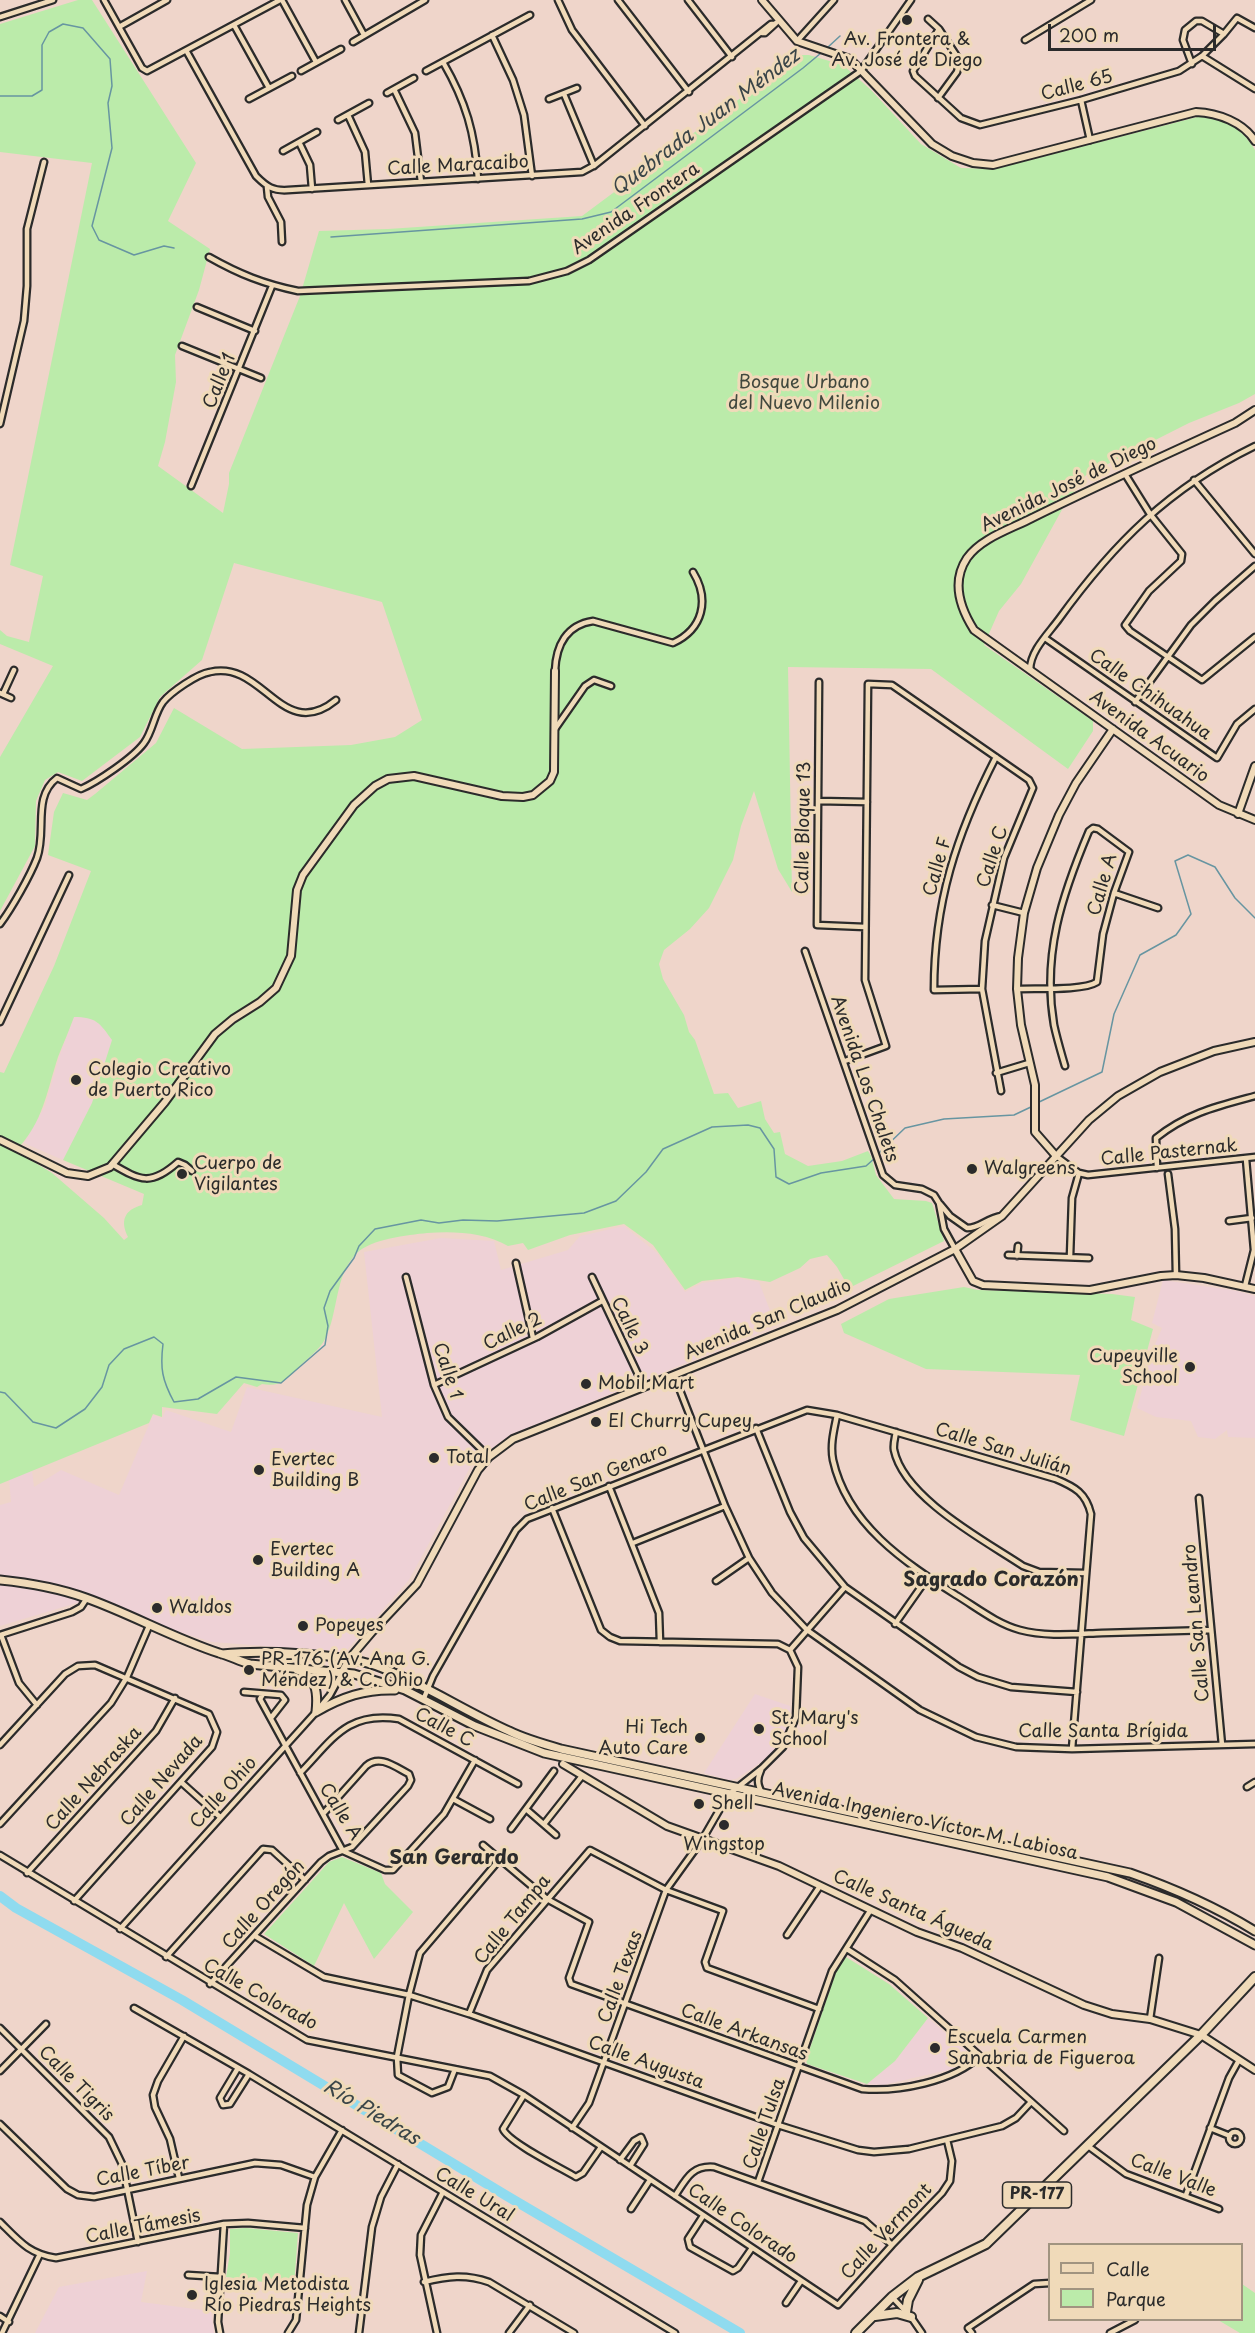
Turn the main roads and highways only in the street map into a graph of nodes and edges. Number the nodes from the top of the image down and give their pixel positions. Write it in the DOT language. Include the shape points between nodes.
graph roads {
  1 [pos="0,1580"];
  2 [pos="222,1654"];
  3 [pos="289,1667"];
  4 [pos="405,1690"];
  5 [pos="1255,1931"];
  6 [pos="1255,1945"];
  7 [pos="1254,1976"];
  8 [pos="922,2275"];
  9 [pos="871,2318"];
  10 [pos="856,2333"];
  1 -- 2 [label="main road, Avenida Ingeniero Víctor M. Labiosa" via="35,1583 87,1598"];
  2 -- 3 [label="main road, Avenida Ingeniero Víctor M. Labiosa" via="250,1664"];
  2 -- 5 [label="main road, Avenida Ingeniero Víctor M. Labiosa" via="255,1652 349,1659 379,1667 535,1742 1130,1873 1182,1893"];
  3 -- 4 [label="main road, Avenida Ingeniero Víctor M. Labiosa" via="342,1672"];
  3 -- 4 [label="main road" via="304,1672 313,1681 318,1697 315,1712 340,1698 363,1692"];
  4 -- 6 [label="main road, Avenida Ingeniero Víctor M. Labiosa" via="544,1753 1108,1877 1176,1902"];
  7 -- 8 [label="main road, PR-177" via="1201,2035 986,2244"];
  8 -- 9 [label="main road, PR-177"];
  8 -- 9 [label="main road" via="913,2288 908,2314 889,2313"];
  9 -- 10 [label="main road, PR-177"];
}
